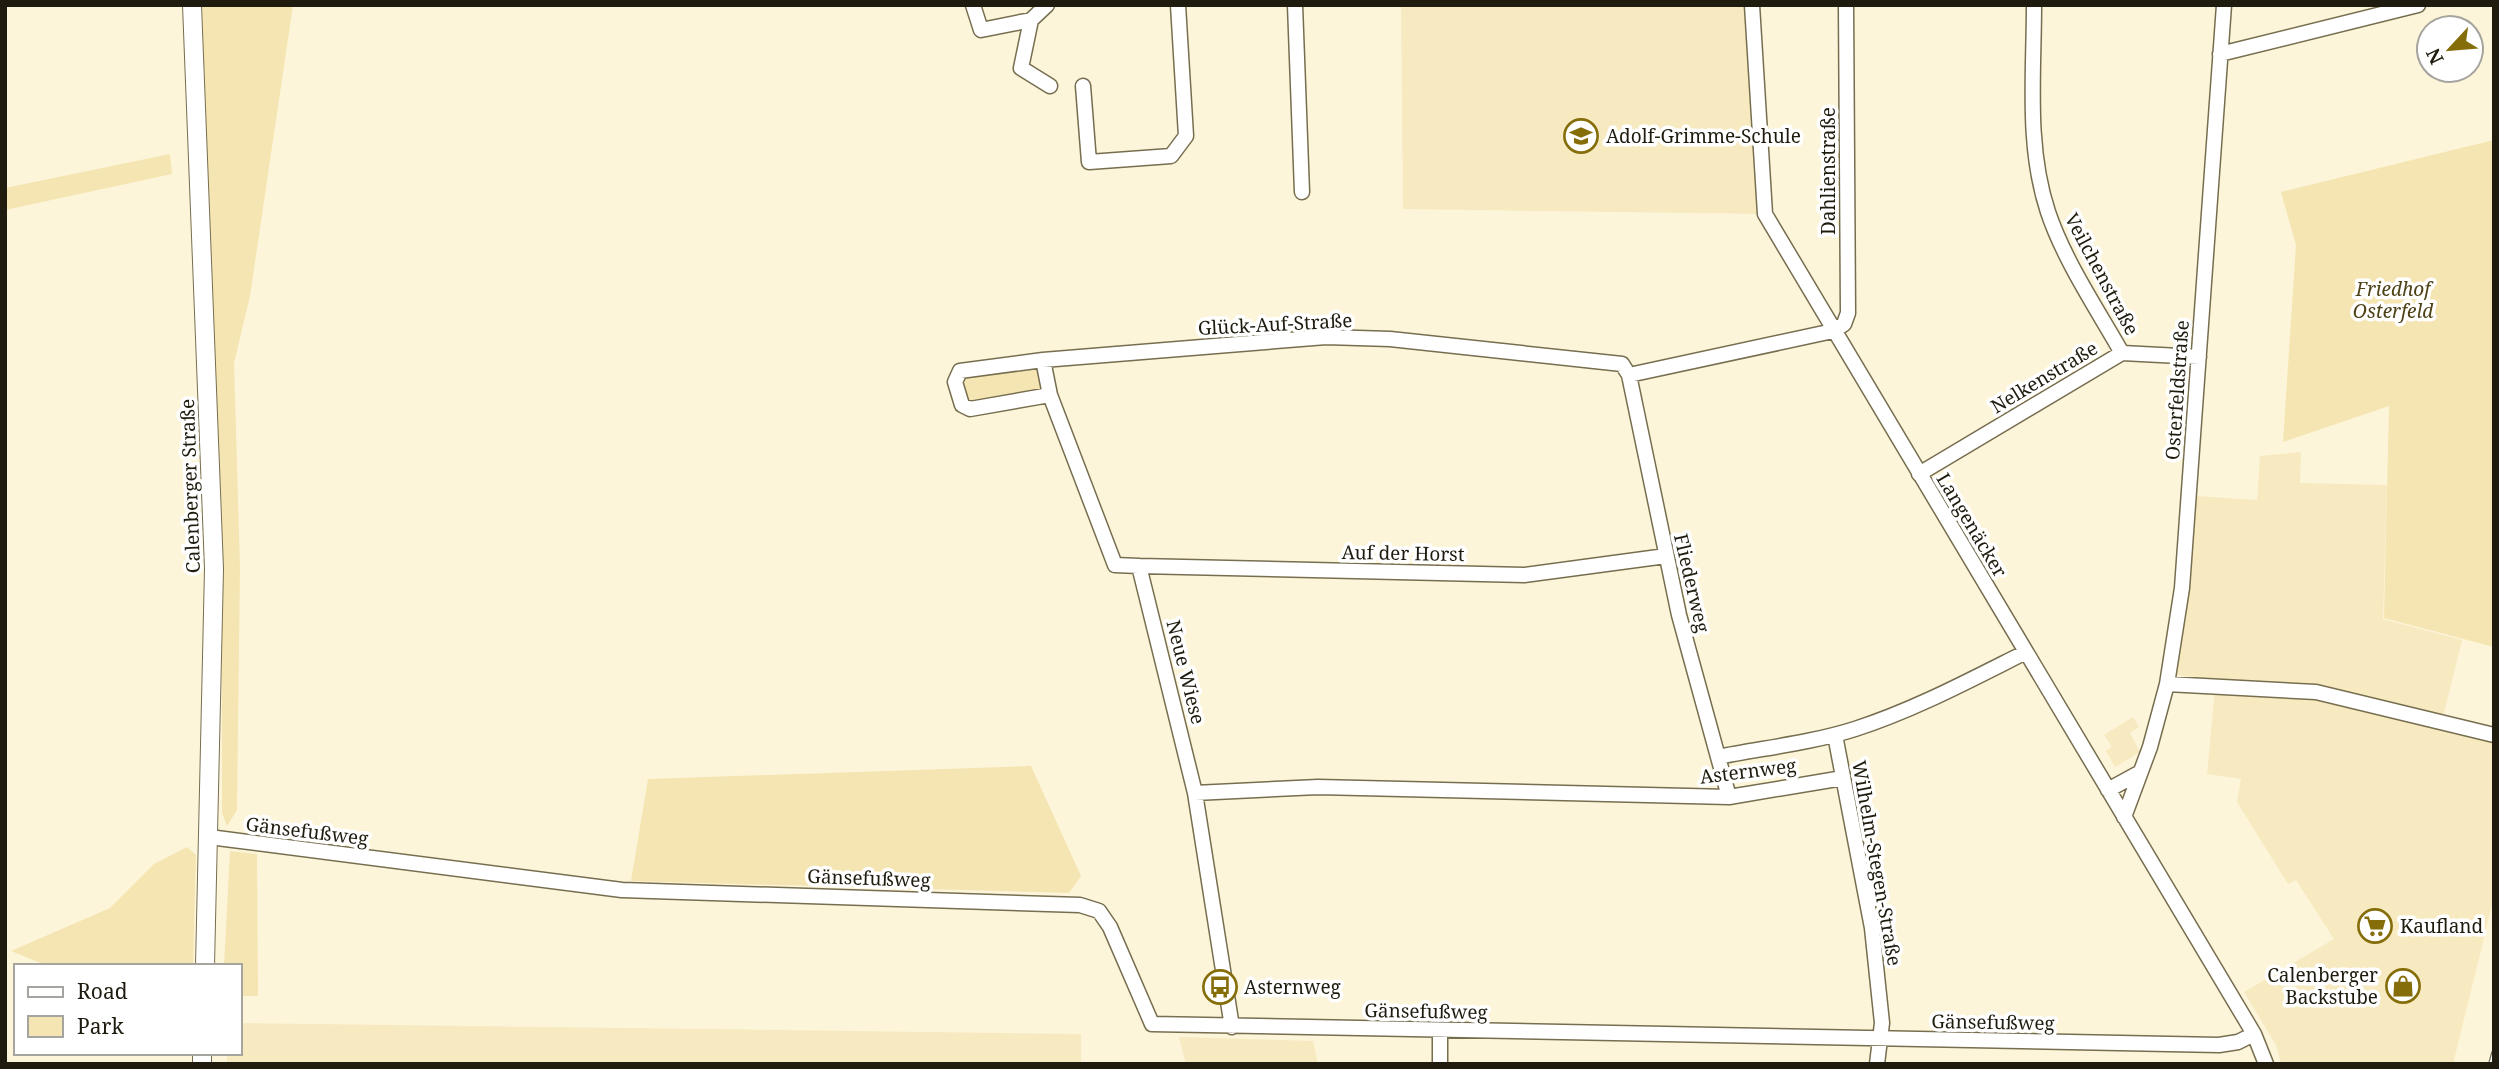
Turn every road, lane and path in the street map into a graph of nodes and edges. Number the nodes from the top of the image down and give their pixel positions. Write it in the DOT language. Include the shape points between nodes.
graph roads {
  1 [pos="192,5"];
  2 [pos="973,5"];
  3 [pos="1048,5"];
  4 [pos="1178,5"];
  5 [pos="1295,5"];
  6 [pos="1752,5"];
  7 [pos="1846,5"];
  8 [pos="2034,5"];
  9 [pos="2224,5"];
  10 [pos="2418,5"];
  11 [pos="1031,20"];
  12 [pos="2220,54"];
  13 [pos="1050,86"];
  14 [pos="1083,86"];
  15 [pos="1302,192"];
  16 [pos="1833,331"];
  17 [pos="2122,353"];
  18 [pos="2199,357"];
  19 [pos="1043,360"];
  20 [pos="1629,375"];
  21 [pos="1050,395"];
  22 [pos="1919,474"];
  23 [pos="1666,556"];
  24 [pos="1139,566"];
  25 [pos="2026,652"];
  26 [pos="2167,684"];
  27 [pos="1835,735"];
  28 [pos="2494,735"];
  29 [pos="1718,757"];
  30 [pos="2140,773"];
  31 [pos="1843,778"];
  32 [pos="2108,790"];
  33 [pos="1195,793"];
  34 [pos="1729,797"];
  35 [pos="2124,817"];
  36 [pos="209,837"];
  37 [pos="205,964"];
  38 [pos="1232,1027"];
  39 [pos="1440,1031"];
  40 [pos="2254,1034"];
  41 [pos="1880,1039"];
  42 [pos="1440,1064"];
  43 [pos="1877,1064"];
  44 [pos="2266,1064"];
  1 -- 36 [label="main road, Calenberger Straße" via="214,569"];
  2 -- 11 [label="street" via="981,30"];
  3 -- 11 [label="street"];
  4 -- 14 [label="street" via="1186,136 1171,156 1089,162"];
  5 -- 15 [label="street"];
  6 -- 16 [label="street, Langenäcker" via="1765,214"];
  7 -- 16 [label="street, Dahlienstraße" via="1848,313 1844,324"];
  8 -- 17 [label="street, Veilchenstraße" via="2033,137 2047,210"];
  9 -- 12 [label="street, Osterfeldstraße"];
  10 -- 12 [label="street"];
  11 -- 13 [label="street" via="1021,68"];
  12 -- 18 [label="street, Osterfeldstraße"];
  16 -- 20 [label="street"];
  16 -- 22 [label="street, Langenäcker"];
  17 -- 18 [label="street, Nelkenstraße"];
  17 -- 22 [label="street, Nelkenstraße"];
  18 -- 26 [label="street, Osterfeldstraße" via="2182,588"];
  19 -- 20 [label="street, Glück-Auf-Straße" via="1326,337 1390,339 1622,363"];
  19 -- 21 [label="street"];
  19 -- 21 [label="street, Glück-Auf-Straße" via="960,371 955,382 962,405 970,409"];
  20 -- 23 [label="street, Fliederweg"];
  21 -- 24 [label="street" via="1115,565"];
  22 -- 25 [label="street, Langenäcker"];
  23 -- 24 [label="street, Auf der Horst" via="1524,575"];
  23 -- 29 [label="street, Fliederweg"];
  24 -- 33 [label="street, Neue Wiese"];
  25 -- 27 [label="street" via="1921,703"];
  25 -- 32 [label="street, Langenäcker"];
  26 -- 28 [label="street" via="2316,692"];
  26 -- 30 [label="street, Osterfeldstraße"];
  27 -- 29 [label="street"];
  27 -- 31 [label="street, Wilhelm-Stegen-Straße"];
  29 -- 34 [label="street, Fliederweg"];
  30 -- 32 [label="street"];
  30 -- 35 [label="street, Osterfeldstraße"];
  31 -- 34 [label="street, Asternweg"];
  31 -- 41 [label="street, Wilhelm-Stegen-Straße" via="1872,928"];
  32 -- 35 [label="street, Langenäcker"];
  33 -- 34 [label="street, Asternweg" via="1318,787"];
  33 -- 38 [label="street, Neue Wiese"];
  35 -- 40 [label="street, Langenäcker"];
  36 -- 37 [label="main road, Calenberger Straße"];
  36 -- 38 [label="street, Gänsefußweg" via="622,890 1080,905 1099,911 1110,927 1152,1024"];
  38 -- 39 [label="street, Gänsefußweg"];
  39 -- 41 [label="street, Gänsefußweg"];
  39 -- 42 [label="street"];
  40 -- 41 [label="street, Gänsefußweg" via="2219,1045"];
  40 -- 44 [label="street, Langenäcker"];
  41 -- 43 [label="street, Wilhelm-Stegen-Straße"];
}
